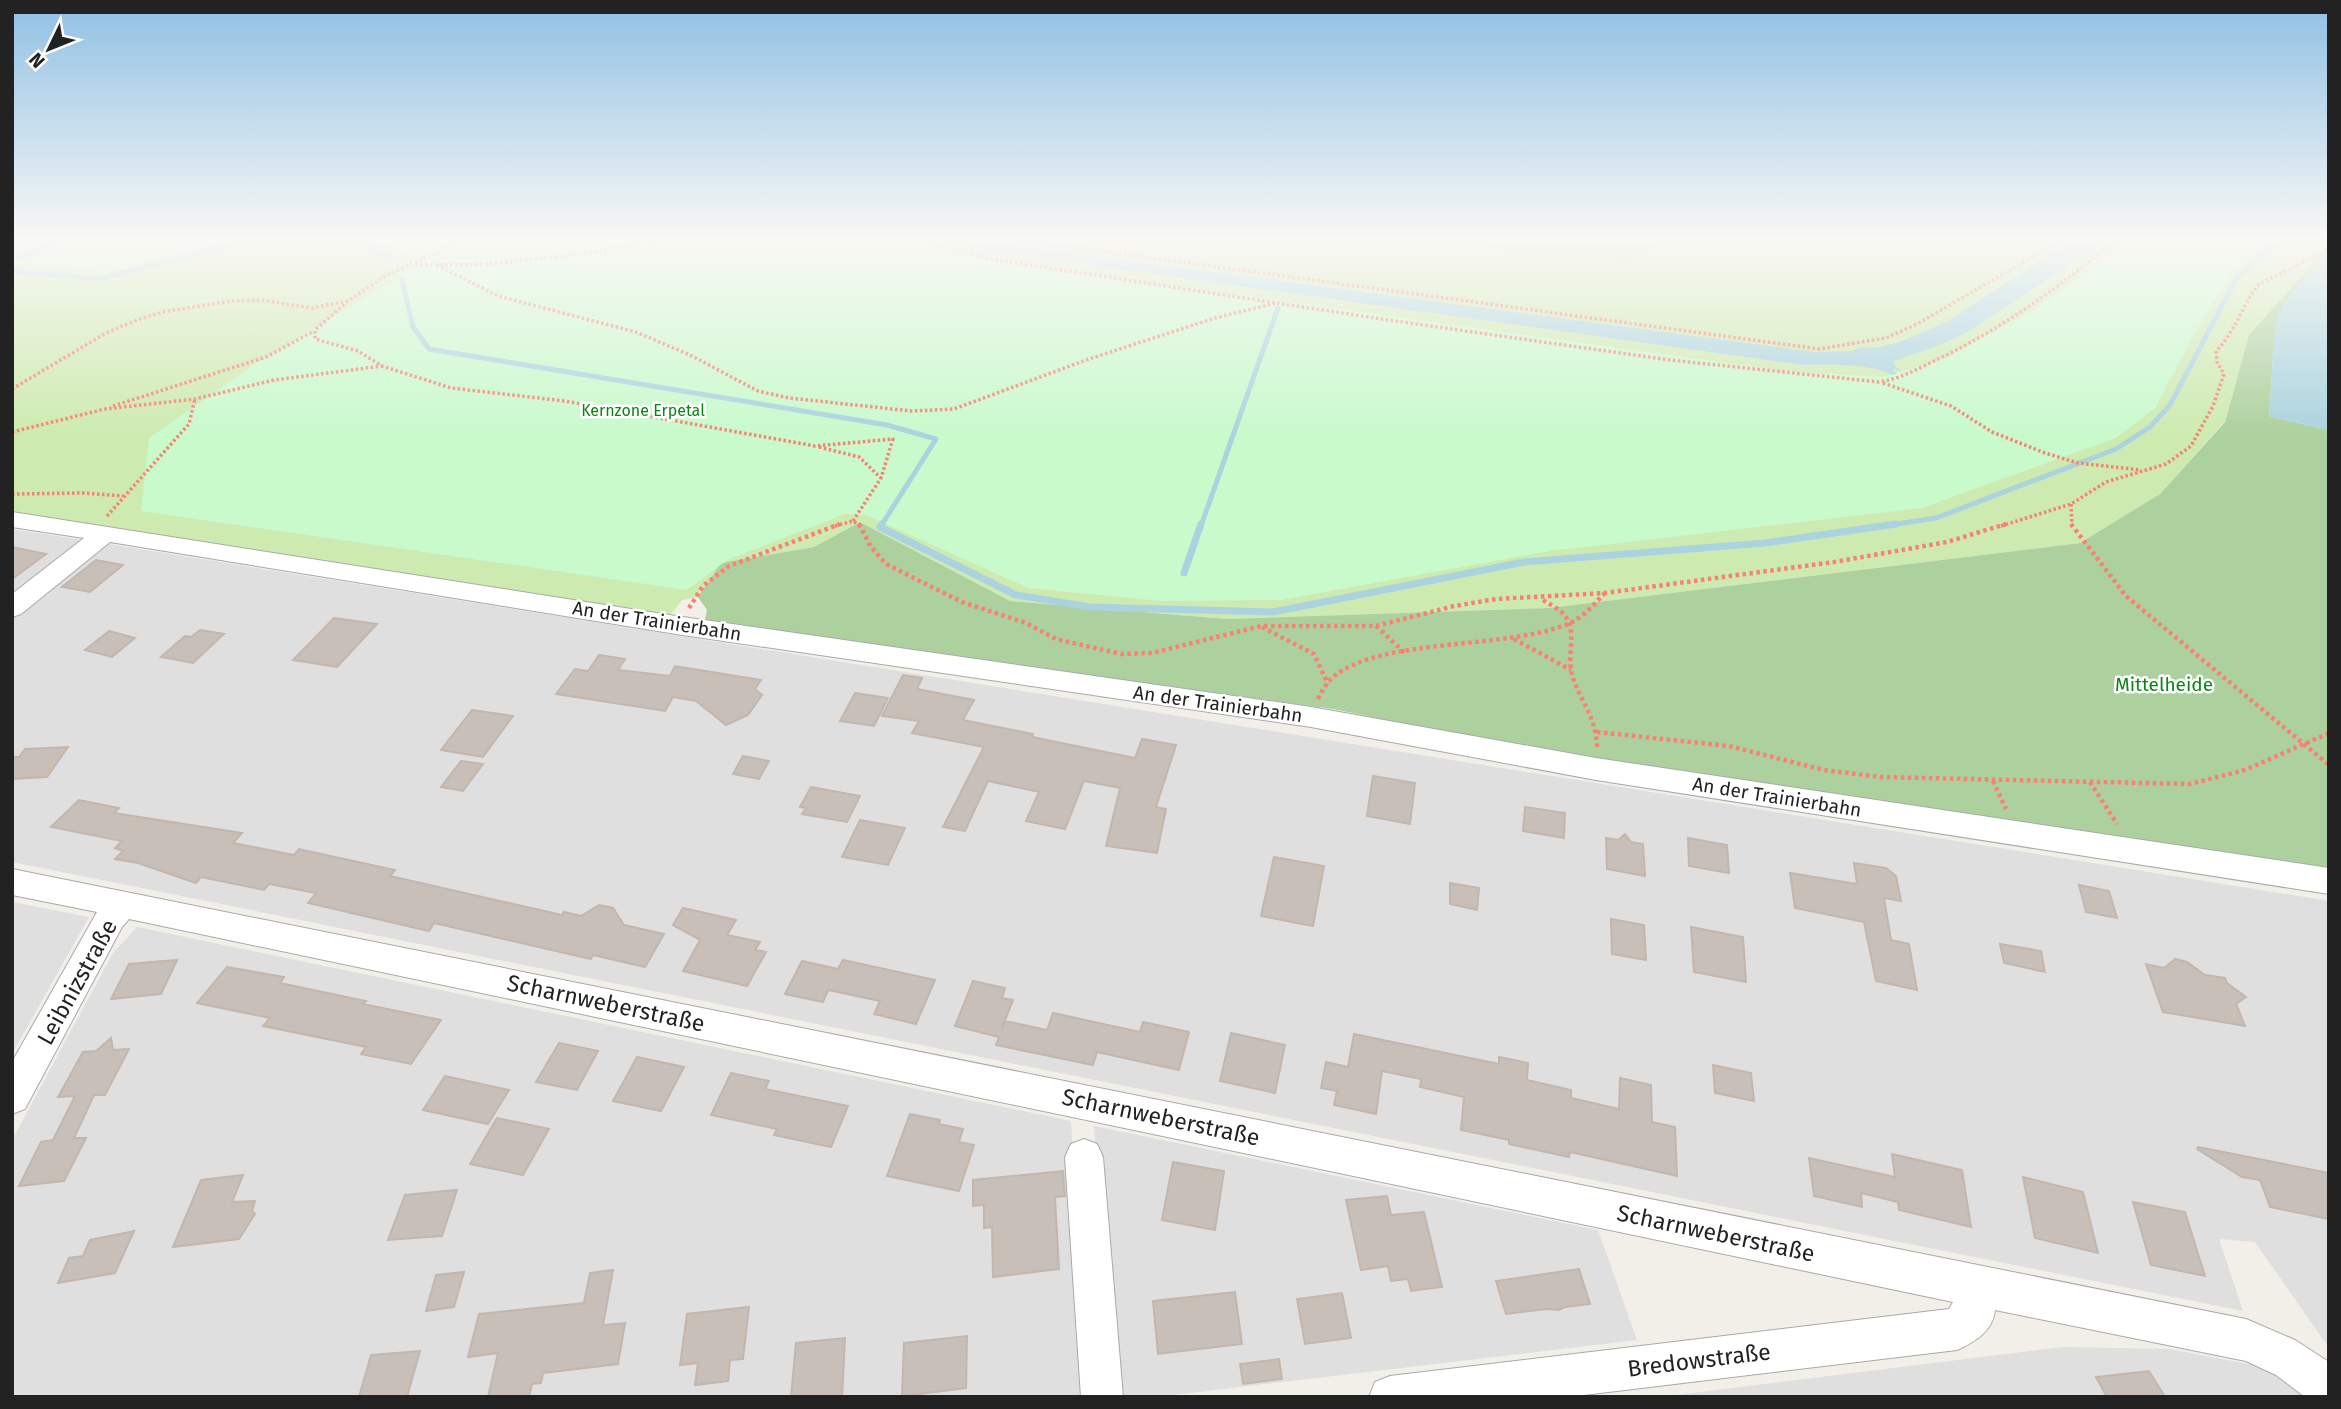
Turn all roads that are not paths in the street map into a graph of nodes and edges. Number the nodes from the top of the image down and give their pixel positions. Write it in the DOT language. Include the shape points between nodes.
graph roads {
  1 [pos="12,519"];
  2 [pos="99,533"];
  3 [pos="12,608"];
  4 [pos="2329,881"];
  5 [pos="12,882"];
  6 [pos="123,904"];
  7 [pos="12,1097"];
  8 [pos="1084,1157"];
  9 [pos="1972,1287"];
  10 [pos="2317,1379"];
  11 [pos="1102,1397"];
  12 [pos="1390,1397"];
  1 -- 2 [label="street, An der Trainierbahn"];
  2 -- 3 [label="street"];
  2 -- 4 [label="street, An der Trainierbahn" via="676,625 1311,717 1596,769"];
  5 -- 6 [label="street, Scharnweberstraße"];
  6 -- 7 [label="street, Leibnizstraße"];
  6 -- 9 [label="street, Scharnweberstraße"];
  8 -- 11 [label="street"];
  9 -- 10 [label="street, Scharnweberstraße" via="2246,1340 2282,1353"];
  9 -- 12 [label="street, Bredowstraße" via="1976,1314 1957,1329"];
}
